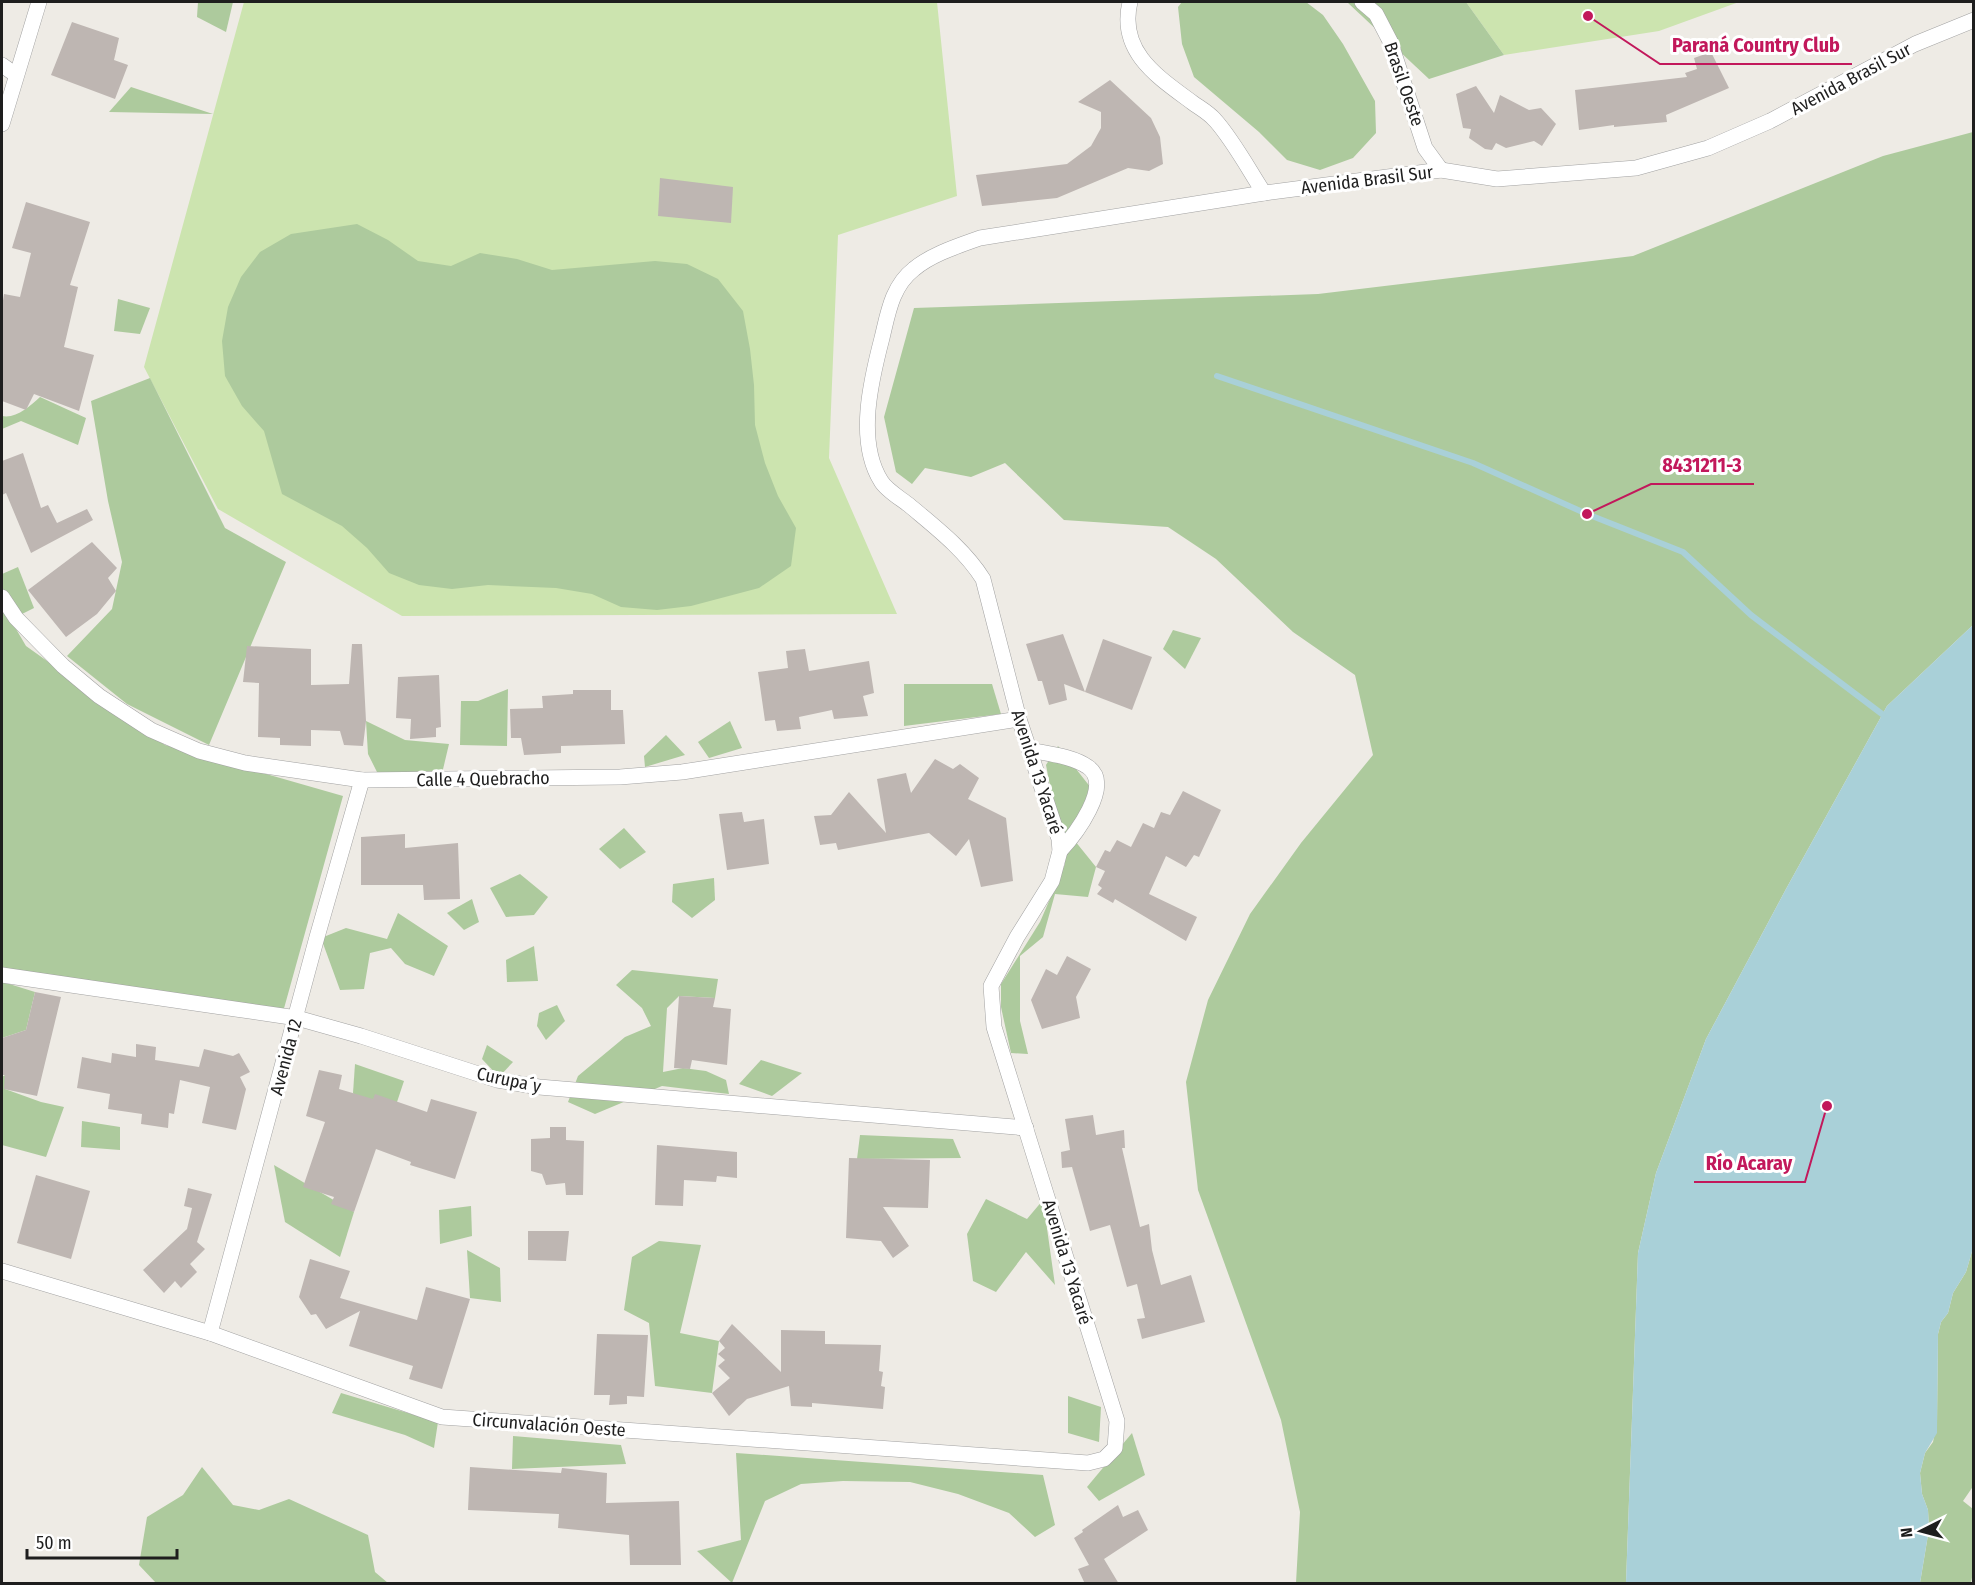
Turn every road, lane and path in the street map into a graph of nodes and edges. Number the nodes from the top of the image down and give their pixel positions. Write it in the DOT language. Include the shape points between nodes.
graph roads {
  1 [pos="39,2"];
  2 [pos="1130,2"];
  3 [pos="1362,2"];
  4 [pos="1974,20"];
  5 [pos="2,65"];
  6 [pos="16,75"];
  7 [pos="2,124"];
  8 [pos="1441,170"];
  9 [pos="1264,193"];
  10 [pos="894,293"];
  11 [pos="2,597"];
  12 [pos="1019,719"];
  13 [pos="1030,750"];
  14 [pos="362,780"];
  15 [pos="1060,851"];
  16 [pos="2,975"];
  17 [pos="297,1018"];
  18 [pos="1026,1128"];
  19 [pos="2,1271"];
  20 [pos="210,1334"];
  21 [pos="1116,1448"];
  1 -- 6 [label="street"];
  2 -- 9 [label="street" via="1126,17 1130,40 1144,63 1214,119"];
  3 -- 8 [label="street, Brasil Oeste" via="1376,14 1390,40 1425,148"];
  4 -- 8 [label="street, Avenida Brasil Sur" via="1915,44 1770,121 1708,148 1636,168 1497,179"];
  5 -- 6 [label="street"];
  6 -- 7 [label="street"];
  8 -- 9 [label="street, Avenida Brasil Sur"];
  9 -- 10 [label="street, Avenida Brasil Sur" via="980,238 913,269"];
  10 -- 12 [label="street, Avenida 13 Yacaré" via="870,385 868,436 872,465 882,484 945,534 983,579"];
  11 -- 14 [label="street, Calle 4 Quebracho" via="16,618 63,666 99,696 151,730 199,751 245,762"];
  12 -- 13 [label="street, Avenida 13 Yacaré"];
  12 -- 14 [label="street, Calle 4 Quebracho" via="682,772 620,777"];
  13 -- 15 [label="street, Avenida 13 Yacaré"];
  13 -- 15 [label="street" via="1078,762 1093,771 1096,778 1094,800 1073,837"];
  14 -- 17 [label="street, Avenida 12"];
  15 -- 18 [label="street, Avenida 13 Yacaré" via="1052,881 992,986 994,1028"];
  16 -- 17 [label="street, Curupa´y"];
  17 -- 18 [label="street, Curupa´y" via="497,1080 539,1087"];
  17 -- 20 [label="street, Avenida 12"];
  18 -- 21 [label="street, Avenida 13 Yacaré" via="1117,1421"];
  19 -- 20 [label="street, Circunvalación Oeste"];
  20 -- 21 [label="street, Circunvalación Oeste" via="442,1417 1088,1463 1104,1459"];
}
